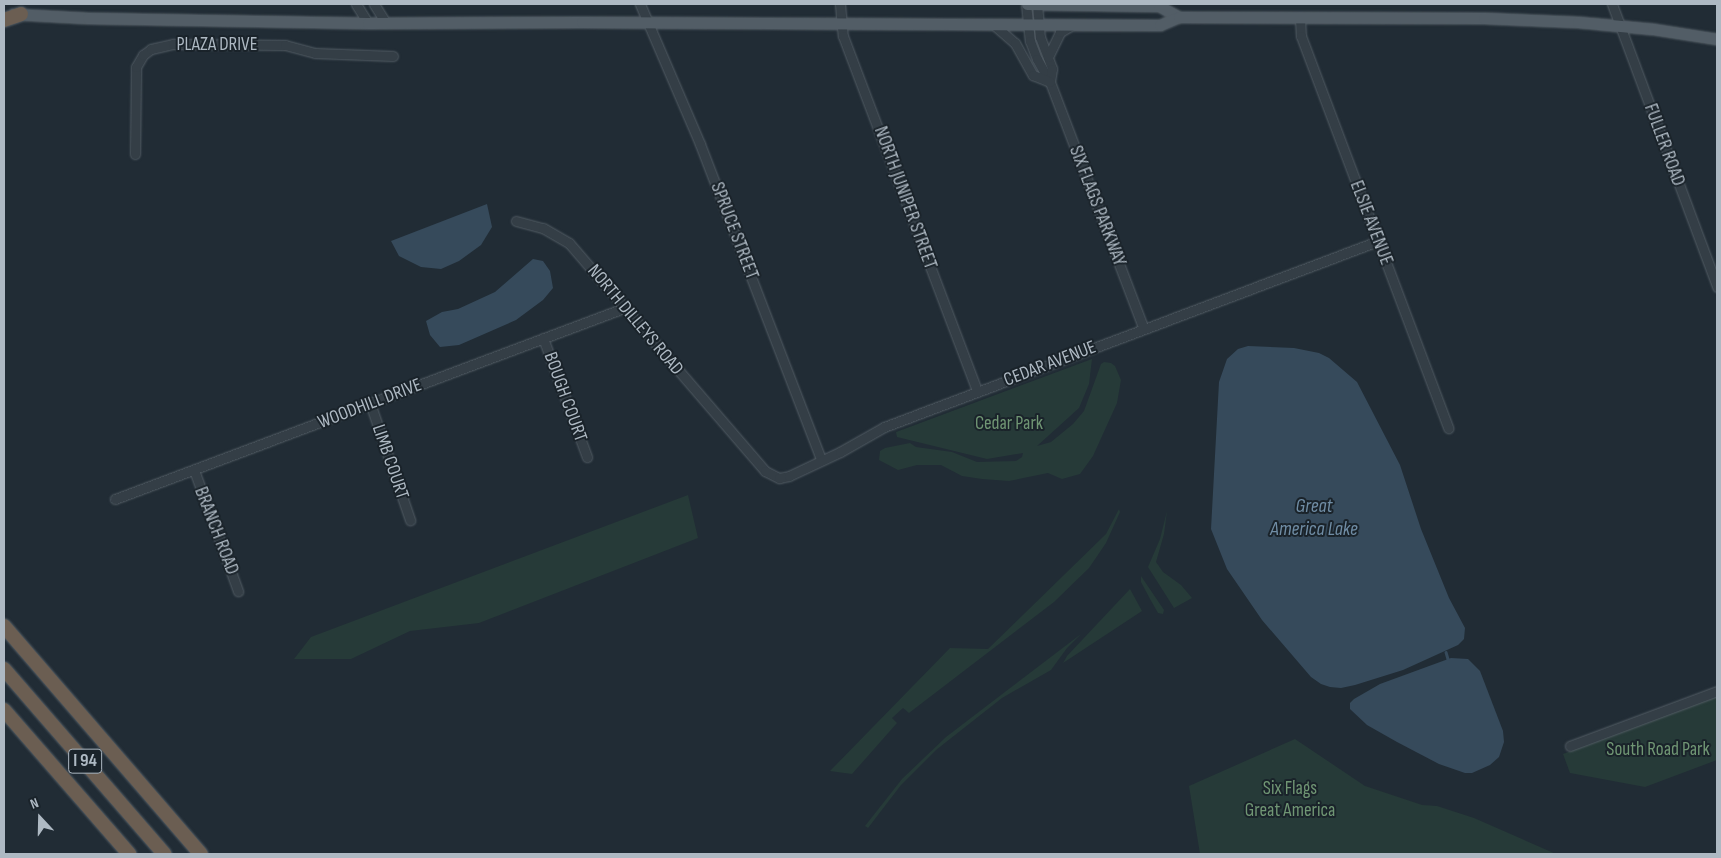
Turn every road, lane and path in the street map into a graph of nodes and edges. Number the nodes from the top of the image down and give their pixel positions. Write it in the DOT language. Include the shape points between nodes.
graph roads {
  1 [pos="356,4"];
  2 [pos="374,4"];
  3 [pos="640,4"];
  4 [pos="840,4"];
  5 [pos="1026,4"];
  6 [pos="1037,4"];
  7 [pos="1612,4"];
  8 [pos="4,14"];
  9 [pos="22,14"];
  10 [pos="1179,17"];
  11 [pos="1300,18"];
  12 [pos="4,20"];
  13 [pos="649,22"];
  14 [pos="368,23"];
  15 [pos="386,23"];
  16 [pos="841,24"];
  17 [pos="992,24"];
  18 [pos="1033,24"];
  19 [pos="1074,24"];
  20 [pos="1620,26"];
  21 [pos="1717,39"];
  22 [pos="393,56"];
  23 [pos="1048,57"];
  24 [pos="1050,82"];
  25 [pos="135,154"];
  26 [pos="516,221"];
  27 [pos="1378,241"];
  28 [pos="1717,287"];
  29 [pos="624,308"];
  30 [pos="1144,329"];
  31 [pos="543,338"];
  32 [pos="977,391"];
  33 [pos="370,403"];
  34 [pos="1448,428"];
  35 [pos="739,442"];
  36 [pos="587,457"];
  37 [pos="821,460"];
  38 [pos="194,470"];
  39 [pos="115,499"];
  40 [pos="410,520"];
  41 [pos="238,591"];
  42 [pos="4,626"];
  43 [pos="4,669"];
  44 [pos="1717,691"];
  45 [pos="4,710"];
  46 [pos="1570,746"];
  47 [pos="129,854"];
  48 [pos="164,854"];
  49 [pos="201,854"];
  1 -- 14 [label="street"];
  2 -- 15 [label="street"];
  3 -- 13 [label="street, SPRUCE STREET"];
  4 -- 16 [label="street, NORTH JUNIPER STREET"];
  5 -- 6 [label="main road"];
  5 -- 18 [label="street"];
  6 -- 10 [label="main road" via="1159,6"];
  6 -- 18 [label="street"];
  7 -- 20 [label="street, FULLER ROAD"];
  8 -- 9 [label="main road"];
  9 -- 12 [label="highway"];
  9 -- 14 [label="main road"];
  10 -- 11 [label="main road"];
  10 -- 19 [label="main road" via="1160,25"];
  11 -- 20 [label="main road" via="1507,19"];
  11 -- 27 [label="street, ELSIE AVENUE" via="1301,36"];
  13 -- 15 [label="main road"];
  13 -- 16 [label="main road"];
  13 -- 37 [label="street, SPRUCE STREET" via="716,185"];
  14 -- 15 [label="main road"];
  16 -- 17 [label="main road"];
  16 -- 32 [label="street, NORTH JUNIPER STREET"];
  17 -- 18 [label="main road"];
  17 -- 24 [label="street" via="1015,43 1033,75"];
  18 -- 19 [label="main road"];
  18 -- 23 [label="street, SIX FLAGS PARKWAY"];
  18 -- 24 [label="street, SIX FLAGS PARKWAY" via="1035,54"];
  19 -- 23 [label="street" via="1060,32"];
  20 -- 21 [label="main road"];
  20 -- 28 [label="street, FULLER ROAD"];
  22 -- 25 [label="street, PLAZA DRIVE" via="315,53 285,45 173,44 150,49 136,67"];
  23 -- 24 [label="street, SIX FLAGS PARKWAY" via="1052,69"];
  24 -- 30 [label="street, SIX FLAGS PARKWAY"];
  26 -- 29 [label="street, NORTH DILLEYS ROAD" via="543,228 569,243"];
  27 -- 30 [label="street, CEDAR AVENUE"];
  27 -- 34 [label="street, ELSIE AVENUE"];
  29 -- 31 [label="street, WOODHILL DRIVE"];
  29 -- 35 [label="street, NORTH DILLEYS ROAD"];
  30 -- 32 [label="street, CEDAR AVENUE"];
  31 -- 33 [label="street, WOODHILL DRIVE"];
  31 -- 36 [label="street, BOUGH COURT"];
  32 -- 37 [label="street, CEDAR AVENUE" via="884,427"];
  33 -- 38 [label="street, WOODHILL DRIVE"];
  33 -- 40 [label="street, LIMB COURT"];
  35 -- 37 [label="street, CEDAR AVENUE" via="765,471 779,478"];
  38 -- 39 [label="street, WOODHILL DRIVE"];
  38 -- 41 [label="street, BRANCH ROAD"];
  42 -- 49 [label="highway"];
  43 -- 48 [label="highway, I 94"];
  44 -- 46 [label="street"];
  45 -- 47 [label="highway, I 94"];
}
